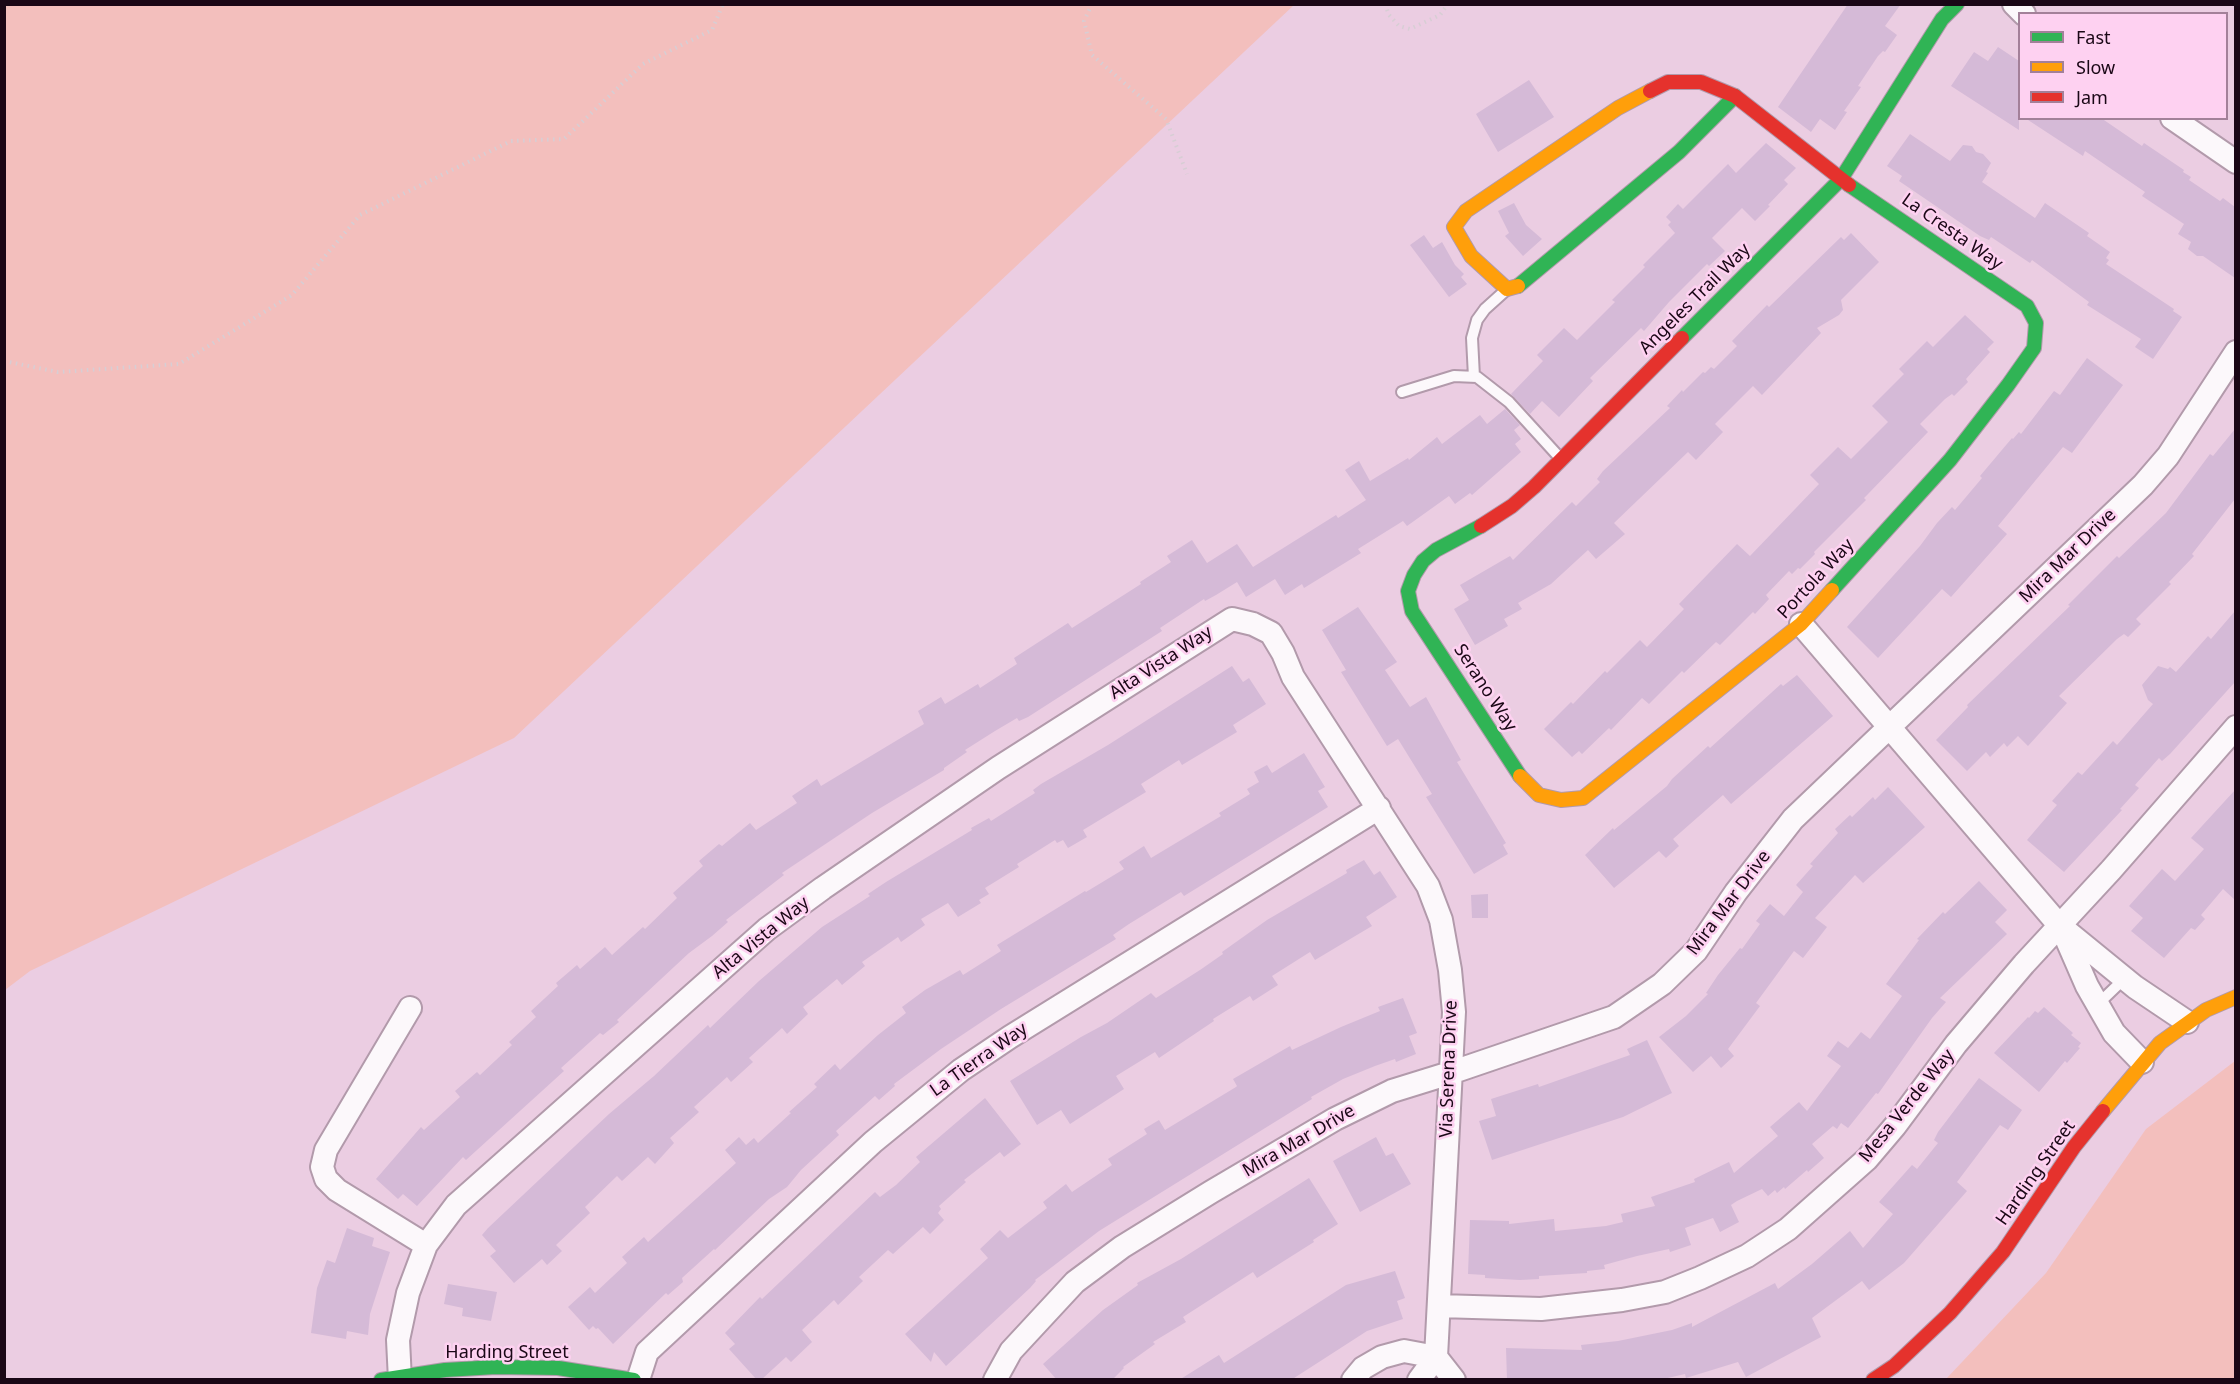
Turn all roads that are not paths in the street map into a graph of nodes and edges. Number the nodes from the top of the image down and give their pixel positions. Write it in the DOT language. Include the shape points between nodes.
graph roads {
  1 [pos="1957,4"];
  2 [pos="1735,96"];
  3 [pos="2175,120"];
  4 [pos="2235,162"];
  5 [pos="1840,178"];
  6 [pos="1507,289"];
  7 [pos="2036,323"];
  8 [pos="2235,352"];
  9 [pos="1474,377"];
  10 [pos="1402,392"];
  11 [pos="1561,459"];
  12 [pos="1414,575"];
  13 [pos="1253,624"];
  14 [pos="1801,624"];
  15 [pos="1889,726"];
  16 [pos="2235,727"];
  17 [pos="1561,800"];
  18 [pos="1378,808"];
  19 [pos="2060,925"];
  20 [pos="2124,979"];
  21 [pos="2235,997"];
  22 [pos="2098,1005"];
  23 [pos="410,1008"];
  24 [pos="2187,1022"];
  25 [pos="2142,1062"];
  26 [pos="1450,1073"];
  27 [pos="426,1245"];
  28 [pos="1439,1306"];
  29 [pos="1436,1357"];
  30 [pos="592,1376"];
  31 [pos="394,1379"];
  32 [pos="636,1380"];
  33 [pos="995,1380"];
  34 [pos="1353,1380"];
  35 [pos="1419,1380"];
  36 [pos="1454,1380"];
  37 [pos="1873,1380"];
  1 -- 5 [label="street, Angeles Trail Way" via="1942,19"];
  2 -- 5 [label="street, La Cresta Way"];
  2 -- 6 [label="street" via="1679,152 1517,287"];
  2 -- 6 [label="street, La Cresta Way" via="1701,82 1668,82 1618,108 1466,211 1454,227 1471,256"];
  3 -- 4 [label="street"];
  5 -- 7 [label="street, La Cresta Way" via="2027,306"];
  5 -- 11 [label="street, Angeles Trail Way"];
  6 -- 9 [label="lane" via="1477,320 1472,338"];
  7 -- 14 [label="street, Portola Way" via="2034,348 1950,460"];
  8 -- 15 [label="street, Mira Mar Drive" via="2168,456 2143,484"];
  9 -- 10 [label="lane" via="1454,376"];
  9 -- 11 [label="lane" via="1509,402"];
  11 -- 12 [label="street, Angeles Trail Way" via="1512,506 1436,550"];
  12 -- 17 [label="street, Serano Way" via="1408,591 1412,611 1520,776 1539,795"];
  13 -- 18 [label="street, Via Serena Drive" via="1271,633 1293,677"];
  13 -- 27 [label="street, Alta Vista Way" via="1232,619 1213,629 998,768 767,929 456,1205"];
  14 -- 15 [label="street"];
  14 -- 17 [label="street, Portola Way" via="1583,798"];
  15 -- 19 [label="street"];
  15 -- 26 [label="street, Mira Mar Drive" via="1793,819 1696,951 1662,984 1614,1017"];
  16 -- 19 [label="street, Mesa Verde Way"];
  18 -- 26 [label="street, Via Serena Drive" via="1428,886 1441,920 1454,1012"];
  18 -- 32 [label="street, La Tierra Way" via="1020,1030 961,1071 873,1142 646,1352"];
  19 -- 20 [label="street"];
  19 -- 22 [label="street"];
  19 -- 28 [label="street, Mesa Verde Way" via="1956,1044 1867,1159 1788,1229 1747,1256 1665,1292 1622,1300 1541,1309"];
  20 -- 22 [label="lane"];
  20 -- 24 [label="street"];
  21 -- 24 [label="street, Harding Street"];
  22 -- 25 [label="street" via="2114,1033"];
  23 -- 27 [label="street" via="326,1150 322,1167 326,1179 337,1190"];
  24 -- 25 [label="street, Harding Street"];
  25 -- 37 [label="street, Harding Street" via="2074,1147 2002,1252 1950,1313 1894,1366"];
  26 -- 28 [label="street, Via Serena Drive"];
  26 -- 33 [label="street, Mira Mar Drive" via="1392,1091 1335,1119 1122,1247 1075,1282 1011,1350"];
  27 -- 31 [label="street, Alta Vista Way" via="408,1293"];
  28 -- 29 [label="street, Via Serena Drive"];
  29 -- 34 [label="street" via="1404,1351 1382,1357 1363,1368"];
  29 -- 35 [label="street"];
  29 -- 36 [label="street"];
  30 -- 31 [label="street, Harding Street" via="558,1368 496,1367"];
  30 -- 32 [label="street, Harding Street"];
}
